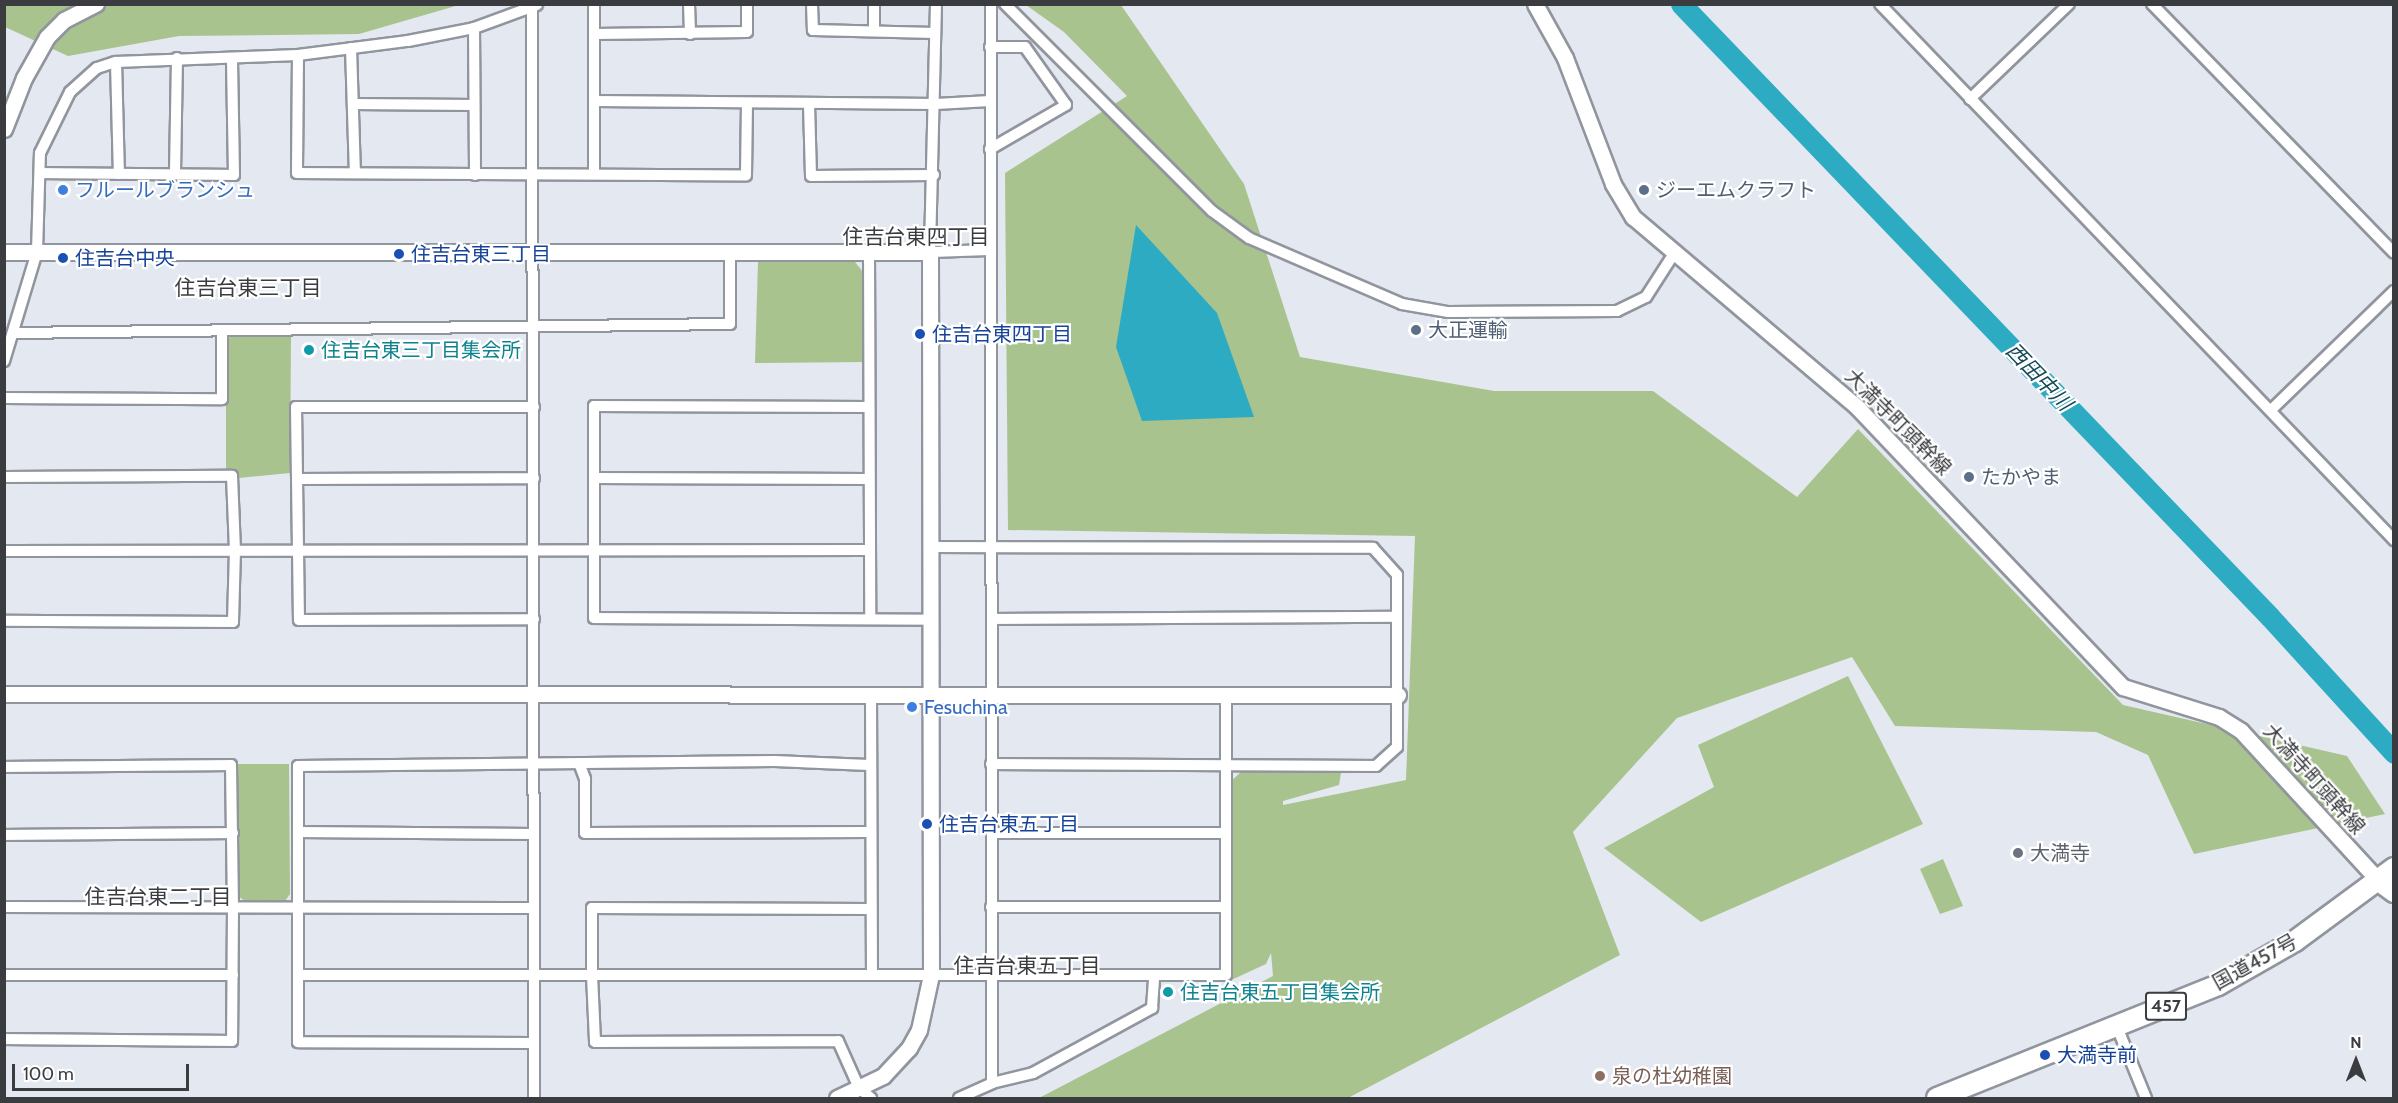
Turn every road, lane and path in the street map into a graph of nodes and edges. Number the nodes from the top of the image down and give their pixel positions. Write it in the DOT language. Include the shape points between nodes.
graph roads {
  1 [pos="96,4"];
  2 [pos="594,4"];
  3 [pos="689,4"];
  4 [pos="747,4"];
  5 [pos="812,4"];
  6 [pos="874,4"];
  7 [pos="936,4"];
  8 [pos="991,4"];
  9 [pos="1005,4"];
  10 [pos="1535,4"];
  11 [pos="1880,4"];
  12 [pos="2069,4"];
  13 [pos="2152,4"];
  14 [pos="535,6"];
  15 [pos="474,28"];
  16 [pos="874,32"];
  17 [pos="935,33"];
  18 [pos="594,34"];
  19 [pos="690,34"];
  20 [pos="990,47"];
  21 [pos="351,48"];
  22 [pos="298,54"];
  23 [pos="177,58"];
  24 [pos="232,58"];
  25 [pos="116,62"];
  26 [pos="1970,99"];
  27 [pos="594,101"];
  28 [pos="990,101"];
  29 [pos="747,104"];
  30 [pos="809,104"];
  31 [pos="936,104"];
  32 [pos="353,105"];
  33 [pos="474,105"];
  34 [pos="4,129"];
  35 [pos="990,149"];
  36 [pos="40,173"];
  37 [pos="175,173"];
  38 [pos="355,173"];
  39 [pos="119,174"];
  40 [pos="594,174"];
  41 [pos="475,175"];
  42 [pos="534,175"];
  43 [pos="934,175"];
  44 [pos="991,250"];
  45 [pos="4,252"];
  46 [pos="37,252"];
  47 [pos="869,252"];
  48 [pos="930,252"];
  49 [pos="730,253"];
  50 [pos="533,254"];
  51 [pos="2394,254"];
  52 [pos="1673,255"];
  53 [pos="2394,291"];
  54 [pos="534,328"];
  55 [pos="222,331"];
  56 [pos="13,333"];
  57 [pos="4,361"];
  58 [pos="4,398"];
  59 [pos="534,407"];
  60 [pos="869,407"];
  61 [pos="2271,410"];
  62 [pos="4,477"];
  63 [pos="534,478"];
  64 [pos="594,478"];
  65 [pos="297,479"];
  66 [pos="869,479"];
  67 [pos="2394,540"];
  68 [pos="932,547"];
  69 [pos="535,548"];
  70 [pos="594,549"];
  71 [pos="992,549"];
  72 [pos="235,550"];
  73 [pos="298,550"];
  74 [pos="869,550"];
  75 [pos="4,551"];
  76 [pos="1397,617"];
  77 [pos="534,619"];
  78 [pos="870,619"];
  79 [pos="992,619"];
  80 [pos="932,620"];
  81 [pos="4,621"];
  82 [pos="534,693"];
  83 [pos="4,694"];
  84 [pos="871,694"];
  85 [pos="991,694"];
  86 [pos="1226,694"];
  87 [pos="1398,694"];
  88 [pos="932,695"];
  89 [pos="579,763"];
  90 [pos="534,764"];
  91 [pos="991,764"];
  92 [pos="869,765"];
  93 [pos="1226,765"];
  94 [pos="4,766"];
  95 [pos="298,832"];
  96 [pos="869,832"];
  97 [pos="233,833"];
  98 [pos="992,833"];
  99 [pos="1225,833"];
  100 [pos="533,834"];
  101 [pos="4,835"];
  102 [pos="2394,868"];
  103 [pos="2386,887"];
  104 [pos="298,906"];
  105 [pos="4,907"];
  106 [pos="991,907"];
  107 [pos="1224,907"];
  108 [pos="233,908"];
  109 [pos="533,908"];
  110 [pos="870,909"];
  111 [pos="872,974"];
  112 [pos="4,975"];
  113 [pos="233,975"];
  114 [pos="300,975"];
  115 [pos="592,975"];
  116 [pos="931,975"];
  117 [pos="533,976"];
  118 [pos="990,976"];
  119 [pos="1154,976"];
  120 [pos="2117,1027"];
  121 [pos="4,1039"];
  122 [pos="533,1042"];
  123 [pos="992,1083"];
  124 [pos="859,1088"];
  125 [pos="534,1098"];
  126 [pos="837,1098"];
  127 [pos="871,1098"];
  128 [pos="959,1098"];
  129 [pos="1937,1098"];
  130 [pos="2146,1098"];
  1 -- 34 [label="street" via="64,20 47,37 24,78"];
  2 -- 18 [label="street"];
  3 -- 19 [label="street"];
  4 -- 19 [label="street" via="747,32"];
  5 -- 16 [label="street" via="813,30"];
  6 -- 16 [label="street"];
  7 -- 17 [label="street"];
  8 -- 20 [label="street"];
  9 -- 52 [label="street" via="1212,211 1249,238 1402,304 1448,312 1617,311 1646,297"];
  10 -- 52 [label="street, 大満寺町頭幹線" via="1566,58 1624,204"];
  11 -- 26 [label="street"];
  12 -- 26 [label="street"];
  13 -- 51 [label="street"];
  14 -- 15 [label="street"];
  14 -- 42 [label="street"];
  15 -- 21 [label="street"];
  15 -- 33 [label="street"];
  16 -- 17 [label="street"];
  17 -- 31 [label="street"];
  18 -- 19 [label="street"];
  18 -- 27 [label="street"];
  20 -- 28 [label="street"];
  20 -- 35 [label="street" via="1026,47 1066,105"];
  21 -- 22 [label="street"];
  21 -- 32 [label="street"];
  22 -- 24 [label="street"];
  22 -- 38 [label="street" via="297,173"];
  23 -- 24 [label="street"];
  23 -- 25 [label="street"];
  23 -- 37 [label="street"];
  24 -- 37 [label="street" via="234,175"];
  25 -- 36 [label="street" via="97,68 70,92 40,153"];
  25 -- 39 [label="street"];
  26 -- 61 [label="street"];
  27 -- 29 [label="street"];
  27 -- 40 [label="street"];
  28 -- 31 [label="street"];
  28 -- 35 [label="street"];
  29 -- 30 [label="street"];
  29 -- 40 [label="street" via="746,175"];
  30 -- 31 [label="street"];
  30 -- 43 [label="street" via="811,176"];
  31 -- 43 [label="street"];
  32 -- 33 [label="street"];
  32 -- 38 [label="street"];
  33 -- 41 [label="street"];
  35 -- 44 [label="street"];
  36 -- 39 [label="street"];
  36 -- 46 [label="street"];
  37 -- 39 [label="street"];
  38 -- 41 [label="street"];
  40 -- 42 [label="street"];
  41 -- 42 [label="street"];
  42 -- 50 [label="street"];
  43 -- 48 [label="street"];
  44 -- 48 [label="street"];
  44 -- 71 [label="street"];
  45 -- 46 [label="street"];
  46 -- 50 [label="street"];
  46 -- 56 [label="street"];
  47 -- 48 [label="street"];
  47 -- 49 [label="street"];
  47 -- 60 [label="street"];
  48 -- 68 [label="street"];
  49 -- 50 [label="street"];
  49 -- 54 [label="street" via="730,324"];
  50 -- 54 [label="street"];
  52 -- 103 [label="street, 大満寺町頭幹線" via="1858,408 2123,687 2219,717 2241,731"];
  53 -- 61 [label="street"];
  54 -- 55 [label="street"];
  54 -- 59 [label="street"];
  55 -- 56 [label="street"];
  55 -- 58 [label="street" via="222,399"];
  56 -- 57 [label="street"];
  59 -- 63 [label="street"];
  59 -- 65 [label="street" via="296,407"];
  60 -- 64 [label="street" via="594,406"];
  60 -- 66 [label="street"];
  61 -- 67 [label="street"];
  62 -- 72 [label="street" via="232,476"];
  63 -- 65 [label="street"];
  63 -- 69 [label="street"];
  64 -- 66 [label="street"];
  64 -- 70 [label="street"];
  65 -- 73 [label="street"];
  66 -- 74 [label="street"];
  68 -- 71 [label="street"];
  68 -- 80 [label="street"];
  69 -- 70 [label="street"];
  69 -- 73 [label="street"];
  69 -- 77 [label="street"];
  70 -- 74 [label="street"];
  70 -- 78 [label="street" via="594,618"];
  71 -- 76 [label="street" via="1373,548 1397,574"];
  71 -- 79 [label="street"];
  72 -- 73 [label="street"];
  72 -- 75 [label="street"];
  72 -- 81 [label="street" via="233,622"];
  73 -- 77 [label="street" via="299,620"];
  74 -- 78 [label="street"];
  76 -- 79 [label="street"];
  76 -- 87 [label="street"];
  77 -- 82 [label="street"];
  78 -- 80 [label="street"];
  79 -- 85 [label="street"];
  80 -- 88 [label="street"];
  82 -- 83 [label="street"];
  82 -- 84 [label="street"];
  82 -- 90 [label="street"];
  84 -- 88 [label="street"];
  84 -- 92 [label="street"];
  85 -- 86 [label="street"];
  85 -- 88 [label="street"];
  85 -- 91 [label="street"];
  86 -- 87 [label="street"];
  86 -- 93 [label="street"];
  87 -- 93 [label="street" via="1397,747 1376,766"];
  88 -- 116 [label="street"];
  89 -- 90 [label="street"];
  89 -- 92 [label="street" via="775,761"];
  89 -- 96 [label="street" via="585,779 585,833"];
  90 -- 95 [label="street" via="298,766"];
  90 -- 100 [label="street"];
  91 -- 93 [label="street"];
  91 -- 98 [label="street"];
  92 -- 96 [label="street"];
  93 -- 99 [label="street"];
  94 -- 97 [label="street" via="231,765"];
  95 -- 100 [label="street"];
  95 -- 104 [label="street"];
  96 -- 110 [label="street"];
  97 -- 101 [label="street"];
  97 -- 108 [label="street"];
  98 -- 99 [label="street"];
  98 -- 106 [label="street"];
  99 -- 107 [label="street"];
  100 -- 109 [label="street"];
  102 -- 103 [label="highway, 457"];
  103 -- 120 [label="highway, 国道457号 / 457" via="2218,985"];
  104 -- 108 [label="street"];
  104 -- 109 [label="street"];
  104 -- 114 [label="street"];
  105 -- 108 [label="street"];
  106 -- 107 [label="street"];
  106 -- 118 [label="street"];
  107 -- 119 [label="street" via="1226,975"];
  108 -- 113 [label="street"];
  109 -- 117 [label="street"];
  110 -- 111 [label="street"];
  110 -- 115 [label="street" via="592,908"];
  111 -- 115 [label="street"];
  111 -- 116 [label="street"];
  112 -- 113 [label="street"];
  113 -- 121 [label="street" via="232,1041"];
  114 -- 117 [label="street"];
  114 -- 122 [label="street" via="298,1042"];
  115 -- 117 [label="street"];
  115 -- 124 [label="street" via="595,1042 838,1041"];
  116 -- 118 [label="street"];
  116 -- 124 [label="street" via="919,1030 909,1048 883,1076"];
  117 -- 122 [label="street"];
  118 -- 119 [label="street"];
  118 -- 123 [label="street"];
  119 -- 123 [label="street" via="1152,1008 1033,1073"];
  120 -- 129 [label="highway, 国道457号 / 457"];
  120 -- 130 [label="street"];
  122 -- 125 [label="street"];
  123 -- 128 [label="street"];
  124 -- 126 [label="street"];
  124 -- 127 [label="street"];
}
